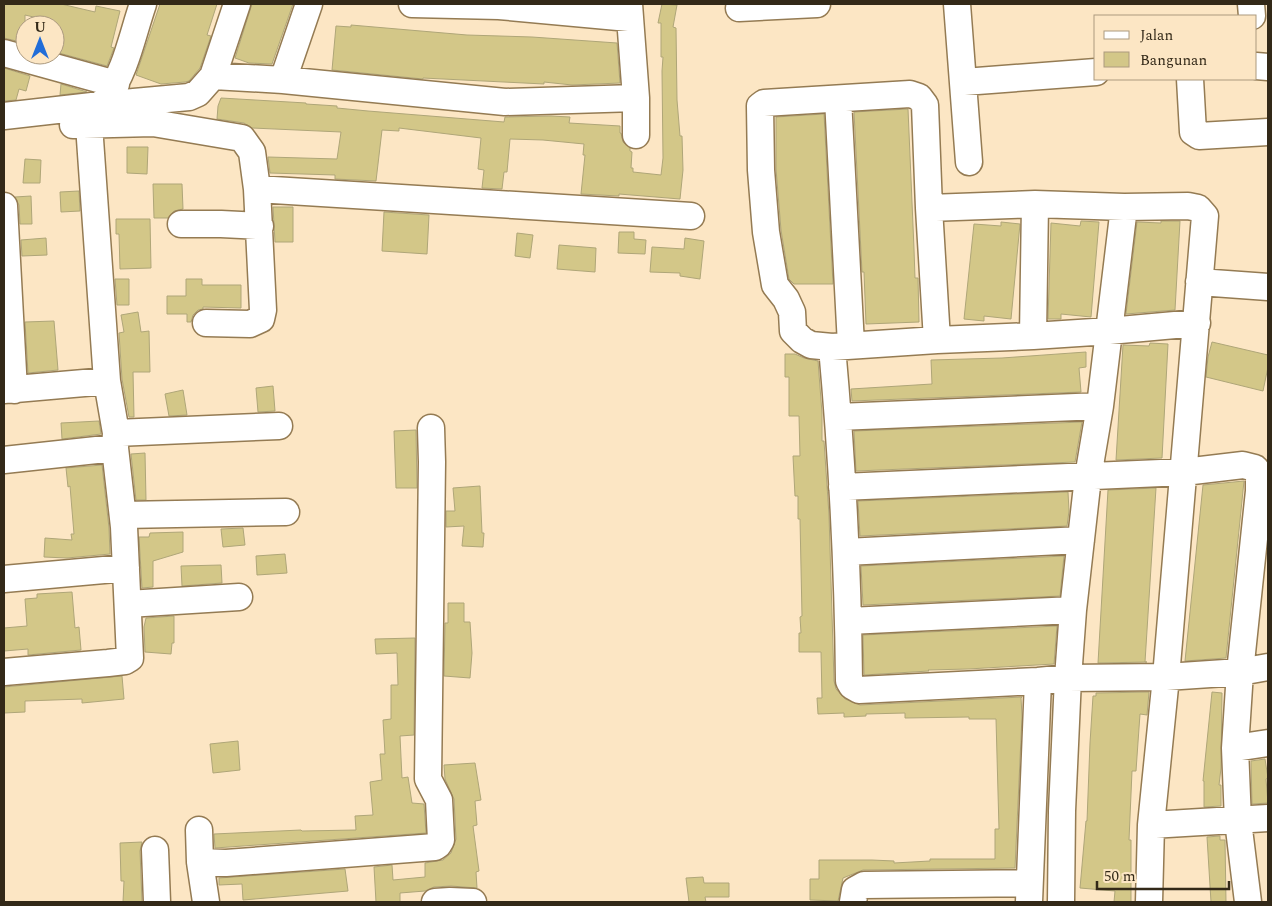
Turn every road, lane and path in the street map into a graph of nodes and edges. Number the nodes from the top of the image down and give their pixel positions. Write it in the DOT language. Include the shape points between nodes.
graph roads {
  1 [pos="237,4"];
  2 [pos="309,4"];
  3 [pos="418,4"];
  4 [pos="817,4"];
  5 [pos="958,4"];
  6 [pos="137,5"];
  7 [pos="500,5"];
  8 [pos="739,8"];
  9 [pos="629,11"];
  10 [pos="4,53"];
  11 [pos="1094,72"];
  12 [pos="213,76"];
  13 [pos="282,80"];
  14 [pos="1190,80"];
  15 [pos="964,82"];
  16 [pos="116,84"];
  17 [pos="636,98"];
  18 [pos="838,99"];
  19 [pos="95,115"];
  20 [pos="4,116"];
  21 [pos="4,129"];
  22 [pos="1268,132"];
  23 [pos="636,136"];
  24 [pos="969,162"];
  25 [pos="257,189"];
  26 [pos="1035,204"];
  27 [pos="4,206"];
  28 [pos="1124,207"];
  29 [pos="929,208"];
  30 [pos="691,216"];
  31 [pos="181,224"];
  32 [pos="260,226"];
  33 [pos="1199,282"];
  34 [pos="1268,287"];
  35 [pos="206,323"];
  36 [pos="1197,323"];
  37 [pos="1109,332"];
  38 [pos="1034,336"];
  39 [pos="937,340"];
  40 [pos="842,346"];
  41 [pos="107,382"];
  42 [pos="9,390"];
  43 [pos="1100,406"];
  44 [pos="838,417"];
  45 [pos="279,426"];
  46 [pos="431,428"];
  47 [pos="116,440"];
  48 [pos="4,460"];
  49 [pos="1184,472"];
  50 [pos="1088,477"];
  51 [pos="842,487"];
  52 [pos="1264,490"];
  53 [pos="286,512"];
  54 [pos="123,516"];
  55 [pos="1080,540"];
  56 [pos="846,552"];
  57 [pos="126,568"];
  58 [pos="4,579"];
  59 [pos="1259,579"];
  60 [pos="239,598"];
  61 [pos="128,604"];
  62 [pos="1074,610"];
  63 [pos="848,621"];
  64 [pos="1268,667"];
  65 [pos="4,672"];
  66 [pos="1240,672"];
  67 [pos="1166,677"];
  68 [pos="1068,678"];
  69 [pos="1038,682"];
  70 [pos="1268,742"];
  71 [pos="1235,748"];
  72 [pos="1268,818"];
  73 [pos="1238,821"];
  74 [pos="1150,825"];
  75 [pos="199,830"];
  76 [pos="155,850"];
  77 [pos="200,862"];
  78 [pos="1029,892"];
  79 [pos="157,902"];
  80 [pos="206,902"];
  81 [pos="436,902"];
  82 [pos="473,902"];
  83 [pos="853,902"];
  84 [pos="1061,902"];
  85 [pos="1149,902"];
  86 [pos="1248,902"];
  1 -- 12 [label="street"];
  2 -- 13 [label="street"];
  3 -- 7 [label="street"];
  4 -- 8 [label="street"];
  5 -- 15 [label="street"];
  6 -- 16 [label="street" via="127,55"];
  7 -- 9 [label="street"];
  9 -- 17 [label="street"];
  10 -- 16 [label="street"];
  11 -- 15 [label="street"];
  12 -- 13 [label="street"];
  12 -- 19 [label="street" via="198,94 189,97"];
  13 -- 17 [label="street" via="505,102"];
  14 -- 22 [label="street" via="1193,132 1199,136"];
  15 -- 24 [label="street"];
  16 -- 19 [label="street"];
  17 -- 23 [label="street"];
  18 -- 29 [label="street" via="910,94 925,105"];
  18 -- 40 [label="street"];
  18 -- 40 [label="street" via="764,104 759,112 766,232 775,285 792,312 793,331 802,340 811,345"];
  19 -- 20 [label="street"];
  19 -- 21 [label="street"];
  19 -- 25 [label="street" via="242,138 252,152"];
  19 -- 41 [label="street"];
  25 -- 30 [label="street"];
  25 -- 32 [label="street"];
  26 -- 28 [label="street"];
  26 -- 29 [label="street"];
  26 -- 38 [label="street"];
  27 -- 42 [label="street"];
  28 -- 33 [label="street" via="1198,208 1205,216"];
  28 -- 37 [label="street"];
  29 -- 39 [label="street"];
  31 -- 32 [label="street"];
  32 -- 35 [label="street" via="261,319 250,324"];
  33 -- 34 [label="street"];
  33 -- 36 [label="street"];
  36 -- 37 [label="street"];
  36 -- 49 [label="street"];
  37 -- 38 [label="street"];
  37 -- 43 [label="street"];
  38 -- 39 [label="street"];
  39 -- 40 [label="street"];
  40 -- 44 [label="street"];
  41 -- 42 [label="street"];
  41 -- 47 [label="street"];
  43 -- 44 [label="street"];
  43 -- 50 [label="street"];
  44 -- 51 [label="street"];
  45 -- 47 [label="street"];
  46 -- 77 [label="street" via="428,779 439,800 441,840 434,847"];
  47 -- 48 [label="street"];
  47 -- 54 [label="street"];
  49 -- 50 [label="street"];
  49 -- 52 [label="street" via="1243,465 1256,468"];
  49 -- 67 [label="street"];
  50 -- 51 [label="street"];
  50 -- 55 [label="street"];
  51 -- 56 [label="street"];
  52 -- 59 [label="street"];
  53 -- 54 [label="street"];
  54 -- 57 [label="street"];
  55 -- 56 [label="street"];
  55 -- 62 [label="street"];
  56 -- 63 [label="street"];
  57 -- 58 [label="street"];
  57 -- 61 [label="street"];
  59 -- 66 [label="street"];
  60 -- 61 [label="street"];
  61 -- 65 [label="street" via="130,658 125,661"];
  62 -- 63 [label="street"];
  62 -- 68 [label="street"];
  63 -- 69 [label="street" via="849,681 859,690"];
  64 -- 66 [label="street"];
  66 -- 67 [label="street"];
  66 -- 71 [label="street"];
  67 -- 68 [label="street"];
  67 -- 74 [label="street"];
  68 -- 69 [label="street"];
  68 -- 84 [label="street"];
  69 -- 78 [label="street"];
  70 -- 71 [label="street"];
  71 -- 73 [label="street"];
  72 -- 73 [label="street"];
  73 -- 74 [label="street"];
  73 -- 86 [label="street"];
  74 -- 85 [label="street"];
  75 -- 77 [label="street"];
  76 -- 79 [label="street"];
  77 -- 80 [label="street"];
  78 -- 83 [label="street" via="864,885 855,890"];
  81 -- 82 [label="street"];
}
